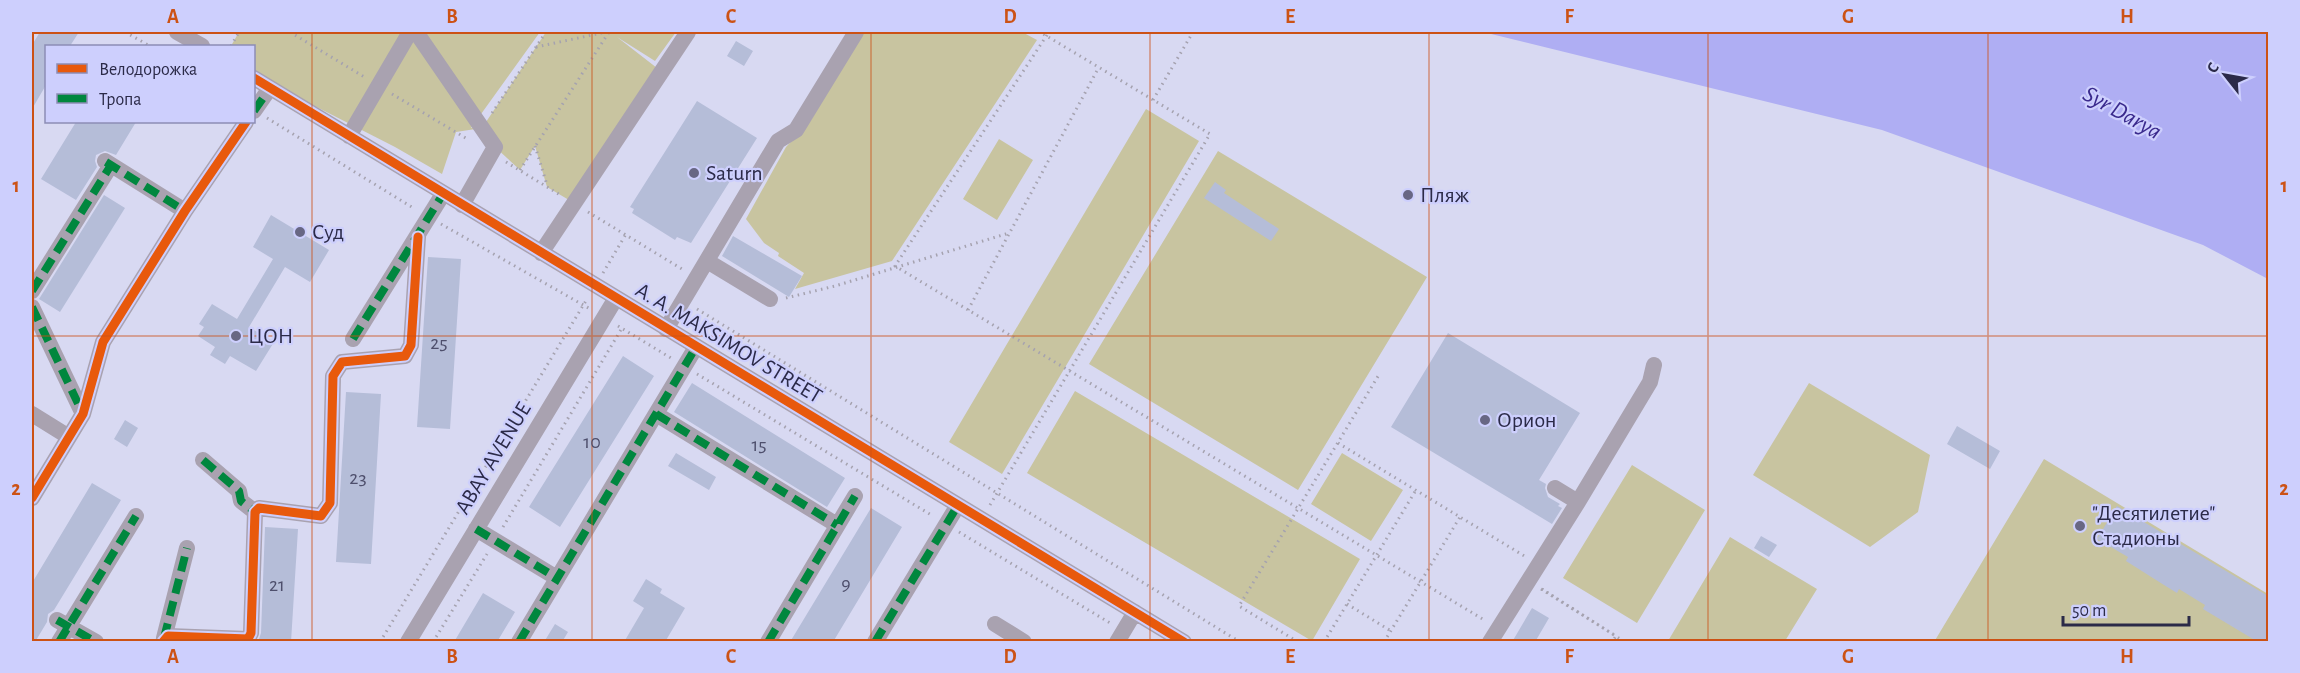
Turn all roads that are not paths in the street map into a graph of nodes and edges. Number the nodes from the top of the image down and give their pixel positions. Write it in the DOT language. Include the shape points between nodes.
graph roads {
  1 [pos="177,32"];
  2 [pos="410,32"];
  3 [pos="416,32"];
  4 [pos="688,32"];
  5 [pos="856,32"];
  6 [pos="200,45"];
  7 [pos="255,79"];
  8 [pos="270,88"];
  9 [pos="255,108"];
  10 [pos="244,123"];
  11 [pos="349,136"];
  12 [pos="443,194"];
  13 [pos="462,205"];
  14 [pos="185,211"];
  15 [pos="418,237"];
  16 [pos="541,253"];
  17 [pos="707,261"];
  18 [pos="32,291"];
  19 [pos="616,298"];
  20 [pos="770,298"];
  21 [pos="32,307"];
  22 [pos="666,329"];
  23 [pos="353,339"];
  24 [pos="696,347"];
  25 [pos="1654,365"];
  26 [pos="32,414"];
  27 [pos="83,414"];
  28 [pos="656,414"];
  29 [pos="69,437"];
  30 [pos="203,460"];
  31 [pos="1555,488"];
  32 [pos="855,496"];
  33 [pos="32,498"];
  34 [pos="1578,502"];
  35 [pos="958,505"];
  36 [pos="255,512"];
  37 [pos="136,516"];
  38 [pos="837,525"];
  39 [pos="476,530"];
  40 [pos="187,548"];
  41 [pos="557,578"];
  42 [pos="1135,612"];
  43 [pos="995,624"];
  44 [pos="61,629"];
  45 [pos="1494,635"];
  46 [pos="1120,636"];
  47 [pos="163,640"];
  48 [pos="96,642"];
  49 [pos="408,642"];
  50 [pos="519,642"];
  51 [pos="768,642"];
  52 [pos="875,642"];
  53 [pos="1024,642"];
  54 [pos="1184,642"];
  1 -- 6 [label="street"];
  2 -- 11 [label="street"];
  3 -- 13 [label="street" via="495,147"];
  4 -- 16 [label="street"];
  5 -- 17 [label="street" via="796,130 778,141"];
  7 -- 8 [label="street, A. A. MAKSIMOV STREET"];
  8 -- 9 [label="street"];
  8 -- 11 [label="street, A. A. MAKSIMOV STREET"];
  10 -- 14 [label="street"];
  11 -- 12 [label="street, A. A. MAKSIMOV STREET"];
  12 -- 13 [label="street, A. A. MAKSIMOV STREET"];
  12 -- 15 [label="street"];
  13 -- 16 [label="street, A. A. MAKSIMOV STREET"];
  14 -- 18 [label="street" via="108,163"];
  14 -- 27 [label="street" via="103,342"];
  15 -- 23 [label="street"];
  15 -- 36 [label="street" via="409,350 399,358 342,362 333,376 330,503 326,510 321,516 259,508"];
  16 -- 19 [label="street, A. A. MAKSIMOV STREET"];
  17 -- 20 [label="street"];
  17 -- 22 [label="street"];
  19 -- 22 [label="street, A. A. MAKSIMOV STREET"];
  19 -- 39 [label="street, ABAY AVENUE"];
  21 -- 27 [label="street"];
  22 -- 24 [label="street, A. A. MAKSIMOV STREET"];
  24 -- 28 [label="street"];
  24 -- 35 [label="street, A. A. MAKSIMOV STREET"];
  25 -- 34 [label="street" via="1650,382"];
  26 -- 29 [label="street"];
  27 -- 29 [label="street"];
  28 -- 38 [label="street"];
  28 -- 41 [label="street"];
  29 -- 33 [label="street"];
  30 -- 36 [label="street" via="240,491 241,501"];
  31 -- 34 [label="street"];
  32 -- 38 [label="street"];
  34 -- 45 [label="street"];
  35 -- 42 [label="street, A. A. MAKSIMOV STREET"];
  35 -- 52 [label="street"];
  36 -- 47 [label="street" via="248,639 168,636"];
  37 -- 44 [label="street"];
  38 -- 51 [label="street"];
  39 -- 41 [label="street"];
  39 -- 49 [label="street, ABAY AVENUE"];
  40 -- 47 [label="street"];
  41 -- 50 [label="street"];
  42 -- 46 [label="street"];
  42 -- 54 [label="street, A. A. MAKSIMOV STREET"];
  43 -- 53 [label="street"];
  44 -- 48 [label="street"];
}
